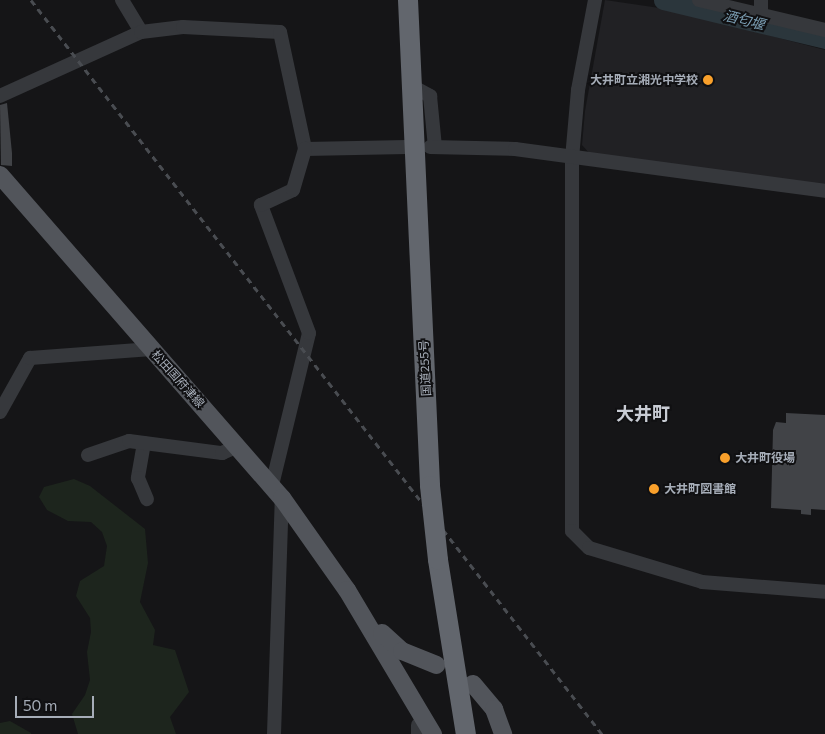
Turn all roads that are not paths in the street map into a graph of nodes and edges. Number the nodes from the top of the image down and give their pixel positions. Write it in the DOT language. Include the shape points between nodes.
graph roads {
  1 [pos="122,0"];
  2 [pos="408,0"];
  3 [pos="595,0"];
  4 [pos="699,0"];
  5 [pos="761,7"];
  6 [pos="825,30"];
  7 [pos="141,32"];
  8 [pos="412,86"];
  9 [pos="0,96"];
  10 [pos="407,147"];
  11 [pos="305,149"];
  12 [pos="572,158"];
  13 [pos="0,175"];
  14 [pos="825,191"];
  15 [pos="152,349"];
  16 [pos="0,412"];
  17 [pos="144,443"];
  18 [pos="238,446"];
  19 [pos="88,455"];
  20 [pos="277,492"];
  21 [pos="147,499"];
  22 [pos="347,590"];
  23 [pos="825,592"];
  24 [pos="436,665"];
  25 [pos="472,684"];
  26 [pos="274,734"];
  27 [pos="433,734"];
  28 [pos="466,734"];
  29 [pos="503,734"];
  1 -- 7 [label="street"];
  2 -- 8 [label="highway, 国道255号"];
  3 -- 12 [label="street" via="578,90"];
  4 -- 5 [label="street"];
  5 -- 6 [label="street"];
  7 -- 9 [label="street"];
  7 -- 11 [label="street" via="183,27 280,32"];
  8 -- 12 [label="street" via="430,96 433,147 515,149"];
  8 -- 28 [label="highway, 国道255号, bridge" via="430,486 438,560"];
  10 -- 11 [label="street"];
  11 -- 20 [label="street" via="294,190 261,205 309,333"];
  12 -- 14 [label="street"];
  12 -- 23 [label="street" via="572,531 589,548 702,582"];
  13 -- 15 [label="main road, 松田国府津線"];
  15 -- 16 [label="street" via="30,358"];
  15 -- 18 [label="main road, 松田国府津線"];
  17 -- 18 [label="street" via="222,453"];
  17 -- 19 [label="street" via="129,441"];
  17 -- 21 [label="street" via="138,478"];
  18 -- 20 [label="main road, 松田国府津線"];
  20 -- 22 [label="main road, 松田国府津線"];
  20 -- 26 [label="street"];
  22 -- 24 [label="main road, 松田国府津線" via="391,644"];
  22 -- 27 [label="main road, 松田国府津線"];
  25 -- 29 [label="main road" via="494,709"];
}
